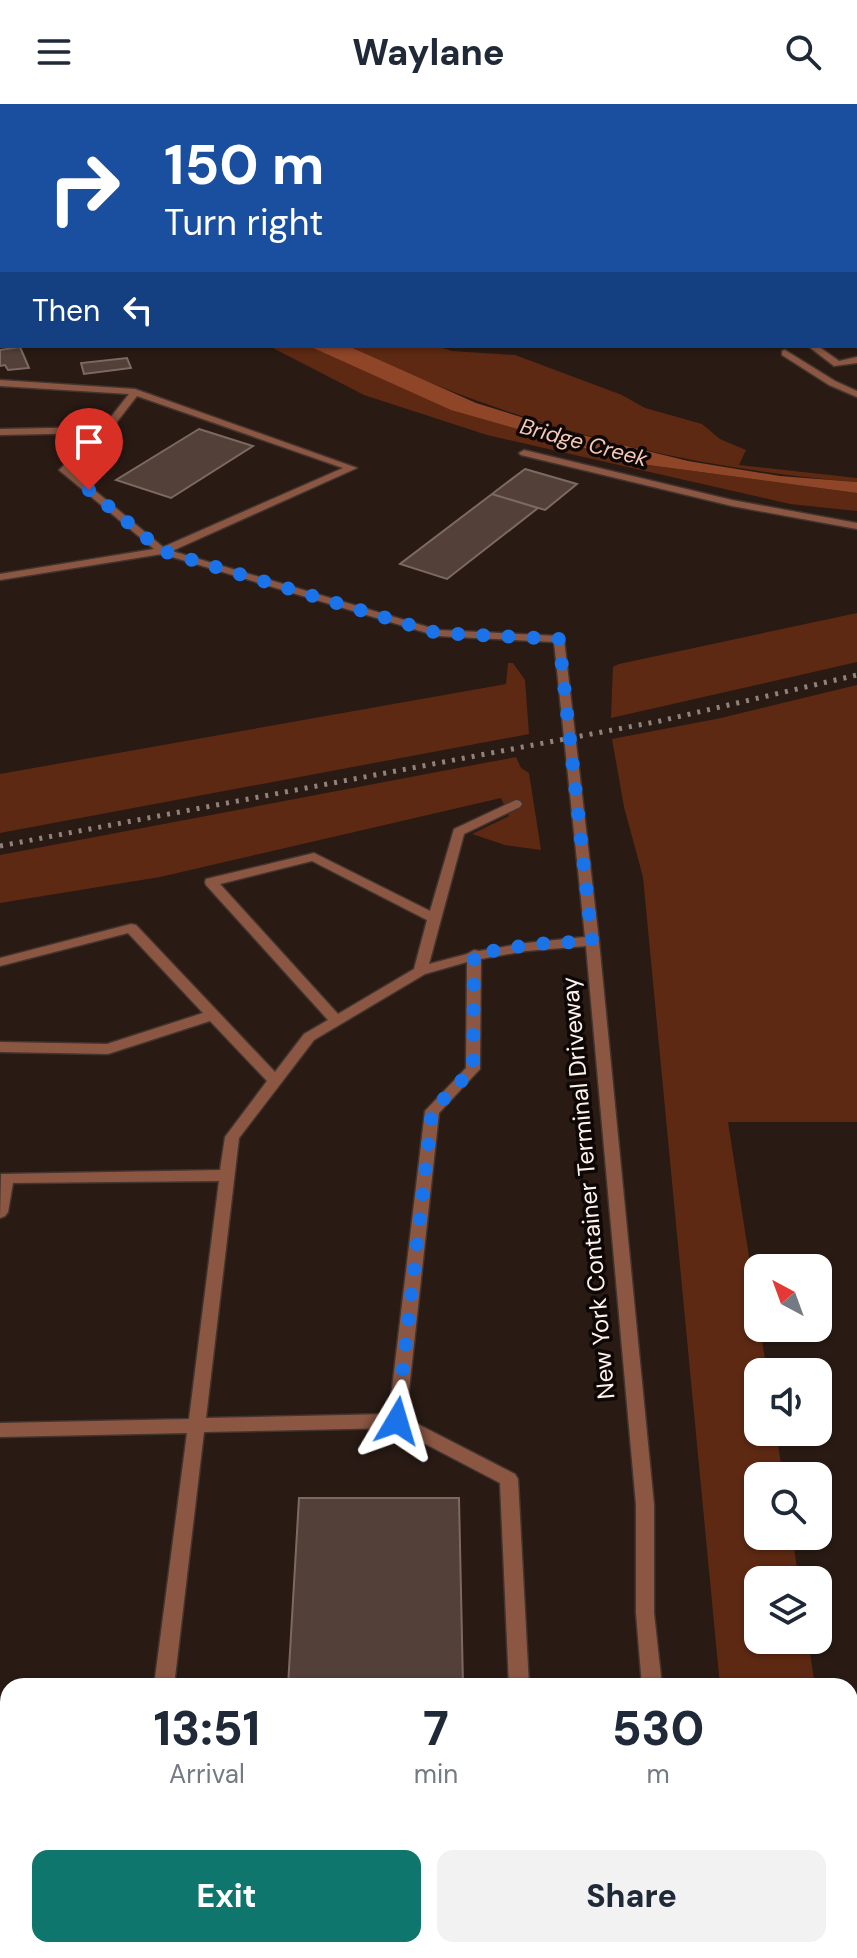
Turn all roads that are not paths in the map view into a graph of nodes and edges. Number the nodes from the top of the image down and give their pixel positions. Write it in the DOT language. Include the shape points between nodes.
graph roads {
  1 [pos="815,348"];
  2 [pos="785,353"];
  3 [pos="857,360"];
  4 [pos="0,383"];
  5 [pos="135,392"];
  6 [pos="857,394"];
  7 [pos="106,430"];
  8 [pos="0,432"];
  9 [pos="524,453"];
  10 [pos="857,526"];
  11 [pos="162,551"];
  12 [pos="0,577"];
  13 [pos="516,804"];
  14 [pos="434,918"];
  15 [pos="592,941"];
  16 [pos="474,954"];
  17 [pos="0,962"];
  18 [pos="420,971"];
  19 [pos="213,1015"];
  20 [pos="336,1020"];
  21 [pos="0,1047"];
  22 [pos="275,1081"];
  23 [pos="227,1175"];
  24 [pos="0,1212"];
  25 [pos="397,1421"];
  26 [pos="196,1426"];
  27 [pos="0,1430"];
  28 [pos="165,1678"];
  29 [pos="519,1678"];
  30 [pos="651,1678"];
  1 -- 3 [label="lane" via="837,364"];
  2 -- 6 [label="lane"];
  4 -- 5 [label="lane"];
  5 -- 7 [label="lane"];
  5 -- 11 [label="lane" via="352,468"];
  7 -- 8 [label="lane"];
  7 -- 11 [label="lane" via="64,470"];
  9 -- 10 [label="lane" via="718,500"];
  11 -- 12 [label="lane"];
  11 -- 15 [label="lane, New York Container Terminal Driveway" via="437,633 559,639"];
  13 -- 14 [label="lane" via="458,832"];
  14 -- 18 [label="lane"];
  14 -- 20 [label="lane" via="314,857 211,882"];
  15 -- 16 [label="lane"];
  15 -- 30 [label="lane, New York Container Terminal Driveway" via="645,1505"];
  16 -- 18 [label="lane"];
  16 -- 25 [label="lane" via="473,1069 432,1111"];
  17 -- 19 [label="lane" via="131,928"];
  18 -- 20 [label="lane"];
  19 -- 21 [label="lane" via="108,1049"];
  19 -- 22 [label="lane"];
  20 -- 22 [label="lane" via="309,1037"];
  22 -- 23 [label="lane" via="232,1137"];
  23 -- 24 [label="lane" via="6,1178"];
  23 -- 26 [label="lane"];
  25 -- 26 [label="lane"];
  25 -- 29 [label="lane" via="509,1479"];
  26 -- 27 [label="lane"];
  26 -- 28 [label="lane"];
}
